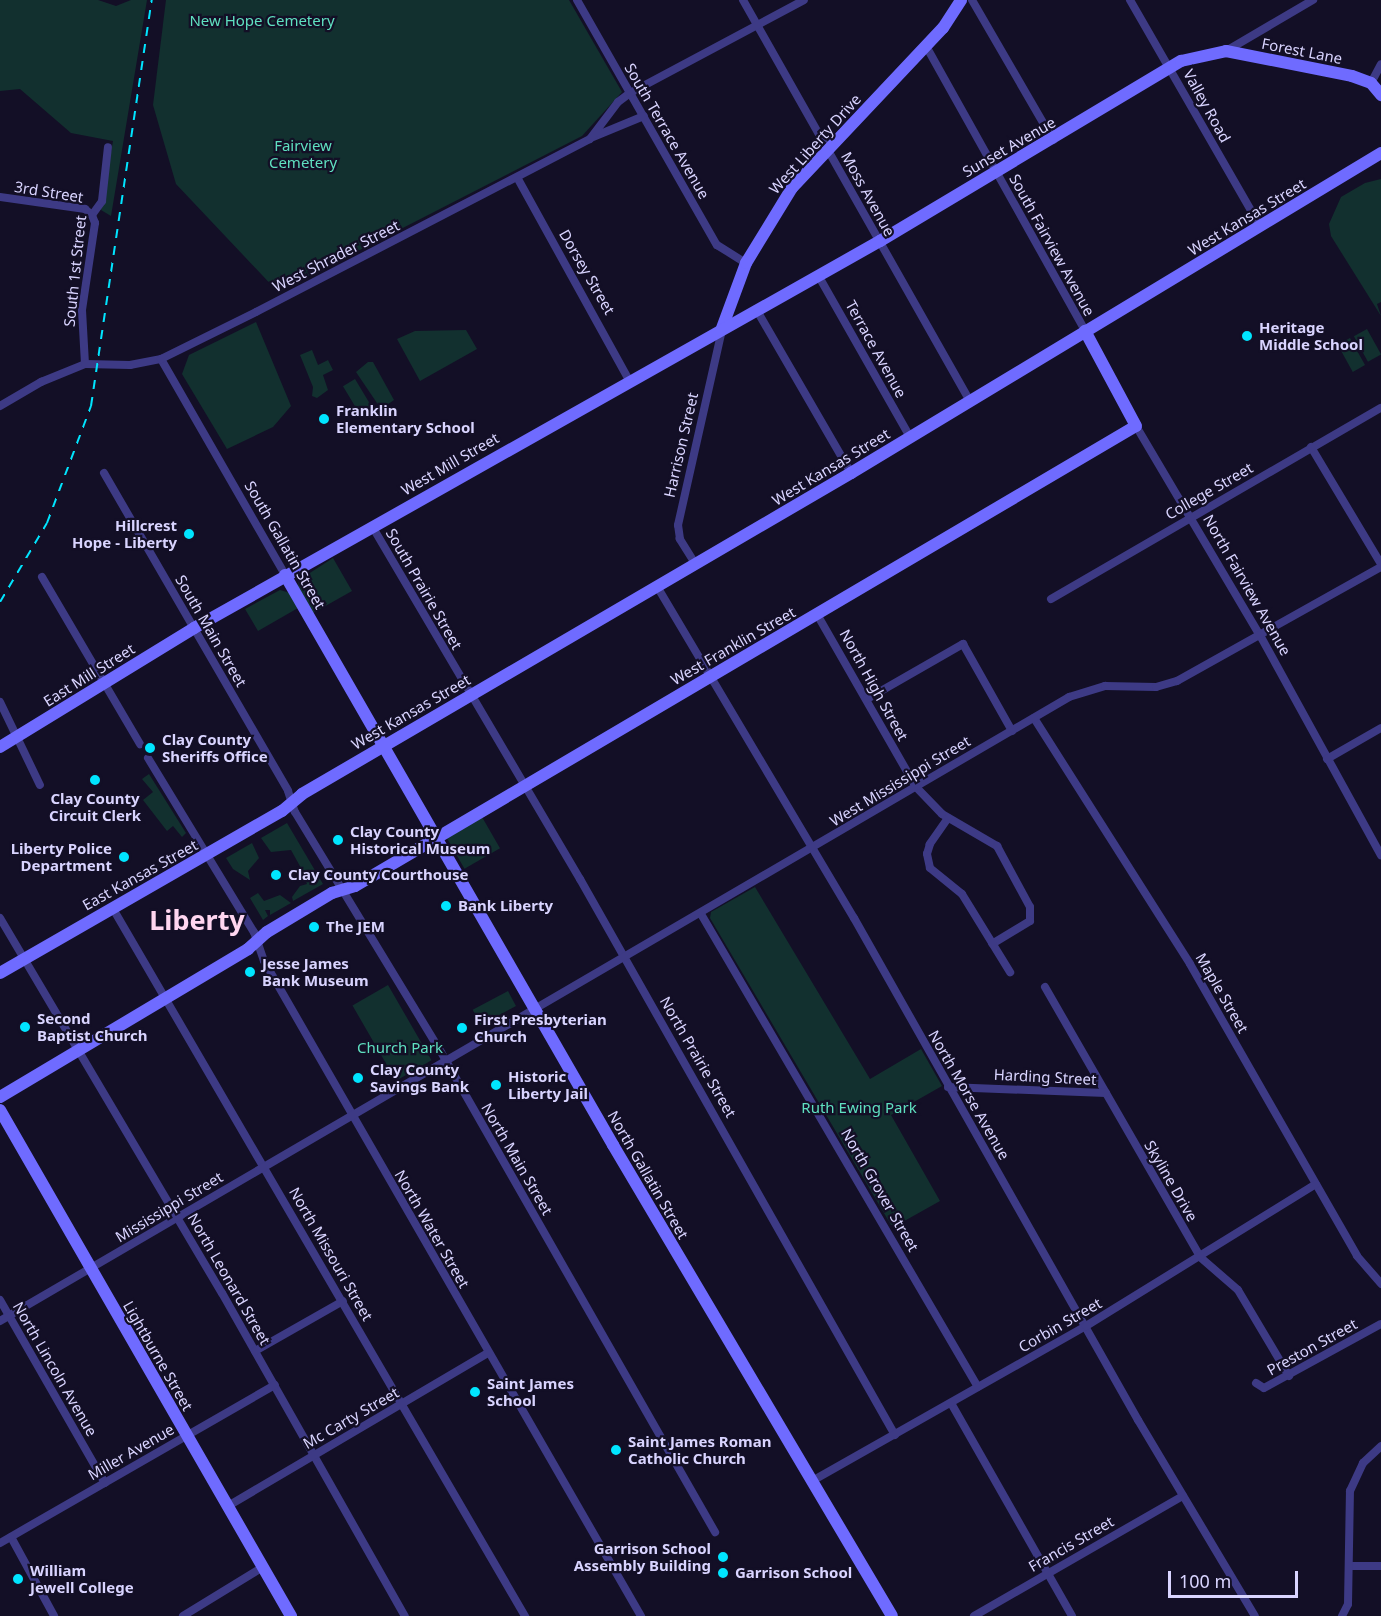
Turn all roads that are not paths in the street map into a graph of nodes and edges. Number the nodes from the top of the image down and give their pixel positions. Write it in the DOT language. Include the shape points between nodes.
graph roads {
  1 [pos="577,0"];
  2 [pos="742,0"];
  3 [pos="804,0"];
  4 [pos="961,0"];
  5 [pos="972,0"];
  6 [pos="1130,0"];
  7 [pos="1313,0"];
  8 [pos="756,24"];
  9 [pos="926,46"];
  10 [pos="1226,51"];
  11 [pos="1381,64"];
  12 [pos="1170,68"];
  13 [pos="1371,83"];
  14 [pos="630,93"];
  15 [pos="1381,95"];
  16 [pos="644,116"];
  17 [pos="590,139"];
  18 [pos="1053,140"];
  19 [pos="108,147"];
  20 [pos="828,149"];
  21 [pos="1381,153"];
  22 [pos="996,172"];
  23 [pos="518,179"];
  24 [pos="0,197"];
  25 [pos="92,215"];
  26 [pos="1260,226"];
  27 [pos="880,242"];
  28 [pos="746,263"];
  29 [pos="818,275"];
  30 [pos="756,309"];
  31 [pos="722,328"];
  32 [pos="1085,332"];
  33 [pos="161,359"];
  34 [pos="85,364"];
  35 [pos="629,380"];
  36 [pos="969,401"];
  37 [pos="0,406"];
  38 [pos="1381,408"];
  39 [pos="1136,426"];
  40 [pos="910,437"];
  41 [pos="1311,447"];
  42 [pos="104,473"];
  43 [pos="851,473"];
  44 [pos="1190,517"];
  45 [pos="372,526"];
  46 [pos="696,565"];
  47 [pos="1381,565"];
  48 [pos="285,576"];
  49 [pos="42,577"];
  50 [pos="658,588"];
  51 [pos="1051,599"];
  52 [pos="818,616"];
  53 [pos="194,628"];
  54 [pos="1261,637"];
  55 [pos="710,676"];
  56 [pos="104,684"];
  57 [pos="471,696"];
  58 [pos="867,699"];
  59 [pos="0,702"];
  60 [pos="1034,718"];
  61 [pos="1381,728"];
  62 [pos="1012,731"];
  63 [pos="16,738"];
  64 [pos="140,744"];
  65 [pos="0,747"];
  66 [pos="384,747"];
  67 [pos="148,758"];
  68 [pos="1327,759"];
  69 [pos="40,785"];
  70 [pos="525,785"];
  71 [pos="916,787"];
  72 [pos="293,802"];
  73 [pos="948,818"];
  74 [pos="436,837"];
  75 [pos="813,848"];
  76 [pos="205,854"];
  77 [pos="1381,855"];
  78 [pos="344,890"];
  79 [pos="111,907"];
  80 [pos="701,914"];
  81 [pos="0,918"];
  82 [pos="256,942"];
  83 [pos="992,945"];
  84 [pos="24,958"];
  85 [pos="625,958"];
  86 [pos="1010,972"];
  87 [pos="0,973"];
  88 [pos="1045,987"];
  89 [pos="166,998"];
  90 [pos="535,1010"];
  91 [pos="80,1050"];
  92 [pos="446,1061"];
  93 [pos="948,1087"];
  94 [pos="1106,1093"];
  95 [pos="0,1097"];
  96 [pos="0,1110"];
  97 [pos="351,1116"];
  98 [pos="265,1166"];
  99 [pos="1316,1184"];
  100 [pos="178,1217"];
  101 [pos="1200,1257"];
  102 [pos="91,1269"];
  103 [pos="1381,1284"];
  104 [pos="0,1300"];
  105 [pos="342,1300"];
  106 [pos="9,1316"];
  107 [pos="0,1321"];
  108 [pos="1381,1324"];
  109 [pos="1086,1326"];
  110 [pos="255,1351"];
  111 [pos="488,1353"];
  112 [pos="1289,1376"];
  113 [pos="1256,1383"];
  114 [pos="275,1385"];
  115 [pos="978,1387"];
  116 [pos="951,1403"];
  117 [pos="402,1404"];
  118 [pos="895,1435"];
  119 [pos="187,1436"];
  120 [pos="1381,1446"];
  121 [pos="314,1455"];
  122 [pos="812,1481"];
  123 [pos="105,1483"];
  124 [pos="1183,1496"];
  125 [pos="228,1506"];
  126 [pos="715,1532"];
  127 [pos="11,1536"];
  128 [pos="0,1543"];
  129 [pos="1349,1566"];
  130 [pos="1381,1566"];
  131 [pos="263,1567"];
  132 [pos="1048,1573"];
  133 [pos="54,1616"];
  134 [pos="183,1616"];
  135 [pos="291,1616"];
  136 [pos="405,1616"];
  137 [pos="525,1616"];
  138 [pos="641,1616"];
  139 [pos="892,1616"];
  140 [pos="974,1616"];
  141 [pos="1072,1616"];
  142 [pos="1255,1616"];
  143 [pos="1342,1616"];
  1 -- 14 [label="street, South Terrace Avenue"];
  2 -- 8 [label="street, Moss Avenue"];
  3 -- 8 [label="street, West Shrader Street"];
  4 -- 9 [label="street, West Liberty Drive"];
  5 -- 18 [label="street"];
  6 -- 12 [label="street, Valley Road"];
  7 -- 10 [label="street, Sunset Avenue"];
  8 -- 14 [label="street, West Shrader Street"];
  8 -- 20 [label="street, Moss Avenue"];
  9 -- 20 [label="street, West Liberty Drive"];
  9 -- 22 [label="street, South Fairview Avenue"];
  10 -- 12 [label="street, Sunset Avenue" via="1197,55"];
  10 -- 13 [label="street, Forest Lane"];
  11 -- 13 [label="street"];
  12 -- 18 [label="street, Sunset Avenue"];
  12 -- 26 [label="street, Valley Road"];
  13 -- 15 [label="street"];
  14 -- 16 [label="street, South Terrace Avenue"];
  14 -- 17 [label="street, West Shrader Street" via="618,102"];
  16 -- 17 [label="street, West Shrader Street"];
  16 -- 28 [label="street, South Terrace Avenue" via="717,245"];
  17 -- 23 [label="street, West Shrader Street"];
  18 -- 22 [label="street, Sunset Avenue"];
  19 -- 25 [label="street, South 1st Street" via="102,201"];
  20 -- 27 [label="street, Moss Avenue"];
  20 -- 28 [label="street, West Liberty Drive" via="792,188"];
  21 -- 26 [label="street, West Kansas Street"];
  22 -- 27 [label="street, Sunset Avenue"];
  22 -- 32 [label="street, South Fairview Avenue"];
  23 -- 33 [label="street, West Shrader Street"];
  23 -- 35 [label="street, Dorsey Street"];
  24 -- 25 [label="street, 3rd Street" via="85,209"];
  25 -- 34 [label="street, South 1st Street" via="95,223 82,310"];
  26 -- 32 [label="street, West Kansas Street"];
  27 -- 29 [label="street, Sunset Avenue"];
  27 -- 36 [label="street, Moss Avenue"];
  28 -- 31 [label="street, West Liberty Drive"];
  29 -- 30 [label="street, Sunset Avenue"];
  29 -- 40 [label="street, Terrace Avenue"];
  30 -- 31 [label="street, Sunset Avenue"];
  30 -- 43 [label="street"];
  31 -- 35 [label="street, West Mill Street"];
  31 -- 46 [label="street, Harrison Street" via="678,525 680,539"];
  32 -- 36 [label="street, West Kansas Street"];
  32 -- 39 [label="street, North Fairview Avenue"];
  33 -- 34 [label="street, West Shrader Street"];
  33 -- 48 [label="street, South Gallatin Street"];
  34 -- 37 [label="street" via="41,382"];
  35 -- 45 [label="street, West Mill Street"];
  36 -- 40 [label="street, West Kansas Street"];
  38 -- 41 [label="street, College Street"];
  39 -- 44 [label="street, North Fairview Avenue"];
  39 -- 52 [label="street, West Franklin Street"];
  40 -- 43 [label="street, West Kansas Street"];
  41 -- 44 [label="street, College Street"];
  41 -- 47 [label="street"];
  42 -- 53 [label="street, South Main Street"];
  43 -- 46 [label="street, West Kansas Street"];
  44 -- 51 [label="street, College Street"];
  44 -- 54 [label="street, North Fairview Avenue"];
  45 -- 48 [label="street, West Mill Street"];
  45 -- 57 [label="street, South Prairie Street"];
  46 -- 50 [label="street, West Kansas Street"];
  47 -- 54 [label="street, West Mississippi Street"];
  48 -- 53 [label="street, West Mill Street"];
  48 -- 66 [label="street, South Gallatin Street"];
  49 -- 56 [label="street"];
  50 -- 55 [label="street, North Morse Avenue"];
  50 -- 57 [label="street, West Kansas Street"];
  52 -- 55 [label="street, West Franklin Street"];
  52 -- 58 [label="street, North High Street"];
  53 -- 56 [label="street, East Mill Street"];
  53 -- 72 [label="street, South Main Street"];
  54 -- 60 [label="street, West Mississippi Street" via="1177,681 1156,687 1105,687 1069,697"];
  54 -- 68 [label="street, North Fairview Avenue"];
  55 -- 70 [label="street, West Franklin Street"];
  55 -- 75 [label="street, North Morse Avenue"];
  56 -- 63 [label="street, East Mill Street"];
  56 -- 64 [label="street"];
  57 -- 66 [label="street, West Kansas Street"];
  57 -- 70 [label="street, North Prairie Street"];
  58 -- 62 [label="street" via="963,644"];
  58 -- 71 [label="street, North High Street"];
  59 -- 63 [label="street"];
  60 -- 62 [label="street, West Mississippi Street"];
  60 -- 99 [label="street, Maple Street" via="1190,964"];
  61 -- 68 [label="street"];
  62 -- 71 [label="street, West Mississippi Street"];
  63 -- 65 [label="street, East Mill Street"];
  63 -- 69 [label="street"];
  66 -- 72 [label="street, West Kansas Street"];
  66 -- 74 [label="street, North Gallatin Street"];
  67 -- 76 [label="street, North Water Street"];
  68 -- 77 [label="street, North Fairview Avenue"];
  70 -- 74 [label="street, West Franklin Street"];
  70 -- 85 [label="street, North Prairie Street"];
  71 -- 73 [label="street, North High Street"];
  71 -- 75 [label="street, West Mississippi Street"];
  72 -- 76 [label="street, East Kansas Street"];
  72 -- 78 [label="street, North Main Street" via="297,815"];
  73 -- 83 [label="street" via="927,854 930,868 962,894"];
  73 -- 83 [label="street, North High Street" via="997,846 1030,907 1030,921"];
  74 -- 78 [label="street, West Franklin Street"];
  74 -- 90 [label="street, North Gallatin Street"];
  75 -- 80 [label="street, West Mississippi Street"];
  75 -- 93 [label="street, North Morse Avenue"];
  76 -- 79 [label="street, East Kansas Street"];
  76 -- 82 [label="street, North Water Street" via="215,863"];
  78 -- 82 [label="street, West Franklin Street" via="332,893"];
  78 -- 92 [label="street, North Main Street"];
  79 -- 84 [label="street, East Kansas Street"];
  79 -- 89 [label="street, North Missouri Street"];
  80 -- 85 [label="street, West Mississippi Street"];
  80 -- 115 [label="street, North Grover Street"];
  81 -- 84 [label="street, North Leonard Street"];
  82 -- 89 [label="street, West Franklin Street"];
  82 -- 97 [label="street, North Water Street"];
  83 -- 86 [label="street"];
  84 -- 87 [label="street, East Kansas Street"];
  84 -- 91 [label="street, North Leonard Street"];
  85 -- 90 [label="street, West Mississippi Street"];
  85 -- 118 [label="street, North Prairie Street"];
  88 -- 94 [label="street, Skyline Drive"];
  89 -- 91 [label="street, West Franklin Street"];
  89 -- 98 [label="street, North Missouri Street"];
  90 -- 92 [label="street, West Mississippi Street"];
  90 -- 122 [label="street, North Gallatin Street"];
  91 -- 95 [label="street, West Franklin Street"];
  91 -- 100 [label="street, North Leonard Street"];
  92 -- 97 [label="street, West Mississippi Street"];
  92 -- 126 [label="street, North Main Street"];
  93 -- 94 [label="street, Harding Street"];
  93 -- 109 [label="street, North Morse Avenue"];
  94 -- 101 [label="street, Skyline Drive"];
  96 -- 102 [label="street, Lightburne Street"];
  97 -- 98 [label="street, Mississippi Street"];
  97 -- 111 [label="street, North Water Street"];
  98 -- 100 [label="street, Mississippi Street"];
  98 -- 105 [label="street, North Missouri Street"];
  99 -- 101 [label="street, Corbin Street"];
  99 -- 103 [label="street, Maple Street" via="1357,1256"];
  100 -- 102 [label="street, Mississippi Street"];
  100 -- 110 [label="street, North Leonard Street"];
  101 -- 109 [label="street, Corbin Street"];
  101 -- 112 [label="street, Skyline Drive" via="1239,1290"];
  102 -- 106 [label="street, Mississippi Street"];
  102 -- 119 [label="street, Lightburne Street"];
  104 -- 106 [label="street, North Lincoln Avenue"];
  105 -- 110 [label="street"];
  105 -- 117 [label="street, North Missouri Street"];
  106 -- 107 [label="street, Mississippi Street"];
  106 -- 123 [label="street, North Lincoln Avenue"];
  108 -- 112 [label="street, Preston Street"];
  109 -- 115 [label="street, Corbin Street"];
  109 -- 124 [label="street, North Morse Avenue"];
  110 -- 114 [label="street, North Leonard Street"];
  111 -- 117 [label="street, Mc Carty Street"];
  111 -- 138 [label="street, North Water Street"];
  112 -- 113 [label="street, Preston Street" via="1264,1388"];
  114 -- 119 [label="street, Miller Avenue"];
  114 -- 121 [label="street, North Leonard Street"];
  115 -- 116 [label="street, Corbin Street"];
  116 -- 118 [label="street, Corbin Street"];
  116 -- 132 [label="street"];
  117 -- 121 [label="street, Mc Carty Street"];
  117 -- 137 [label="street, North Missouri Street"];
  118 -- 122 [label="street, Corbin Street"];
  119 -- 123 [label="street, Miller Avenue"];
  119 -- 125 [label="street, Lightburne Street"];
  120 -- 129 [label="street" via="1363,1463 1350,1491"];
  121 -- 125 [label="street, Mc Carty Street"];
  121 -- 136 [label="street, North Leonard Street"];
  122 -- 139 [label="street, North Gallatin Street"];
  123 -- 127 [label="street, Miller Avenue"];
  124 -- 132 [label="street, Francis Street"];
  124 -- 142 [label="street, North Morse Avenue"];
  125 -- 131 [label="street, Lightburne Street"];
  127 -- 128 [label="street, Miller Avenue"];
  127 -- 133 [label="street"];
  129 -- 130 [label="street"];
  129 -- 143 [label="street" via="1348,1604"];
  131 -- 134 [label="street"];
  131 -- 135 [label="street, Lightburne Street"];
  132 -- 140 [label="street, Francis Street"];
  132 -- 141 [label="street"];
}
